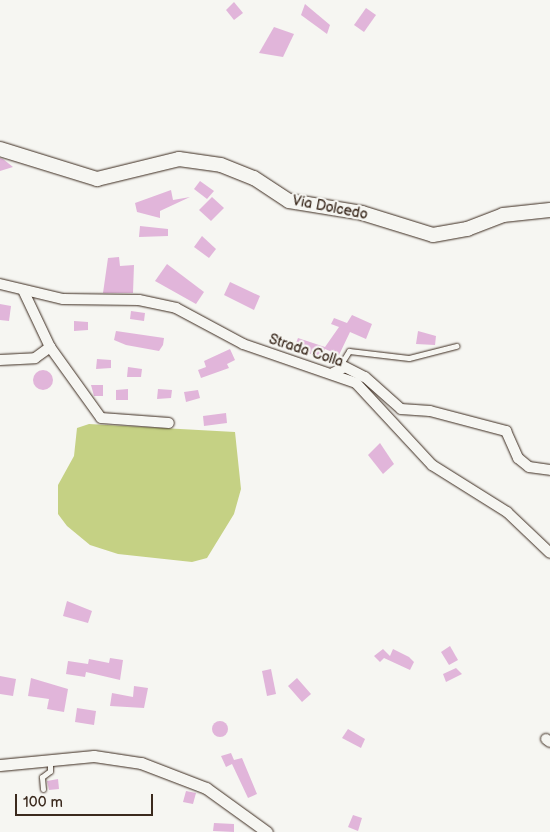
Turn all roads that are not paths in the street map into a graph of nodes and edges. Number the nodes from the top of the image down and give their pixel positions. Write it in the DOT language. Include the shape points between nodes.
graph roads {
  1 [pos="0,149"];
  2 [pos="550,210"];
  3 [pos="0,284"];
  4 [pos="23,290"];
  5 [pos="456,346"];
  6 [pos="50,348"];
  7 [pos="0,360"];
  8 [pos="336,370"];
  9 [pos="169,423"];
  10 [pos="550,470"];
  11 [pos="550,553"];
  12 [pos="50,758"];
  13 [pos="0,765"];
  14 [pos="43,788"];
  15 [pos="267,832"];
  1 -- 2 [label="main road, Via Dolcedo" via="90,178 179,159 221,165 254,178 289,201 362,213 433,235 467,229 503,215"];
  3 -- 4 [label="street, Strada Colla"];
  4 -- 6 [label="street"];
  4 -- 8 [label="street, Strada Colla" via="70,300 139,300 176,308 243,344"];
  5 -- 8 [label="lane" via="409,358 349,351"];
  6 -- 7 [label="street" via="35,358"];
  6 -- 9 [label="street" via="101,418"];
  8 -- 10 [label="street" via="365,377 402,409 430,411 506,431 518,458 529,467"];
  8 -- 11 [label="street, Strada Colla" via="366,390 432,465 507,512"];
  12 -- 13 [label="street"];
  12 -- 14 [label="lane"];
  12 -- 15 [label="street" via="94,756 172,772 206,788"];
}
